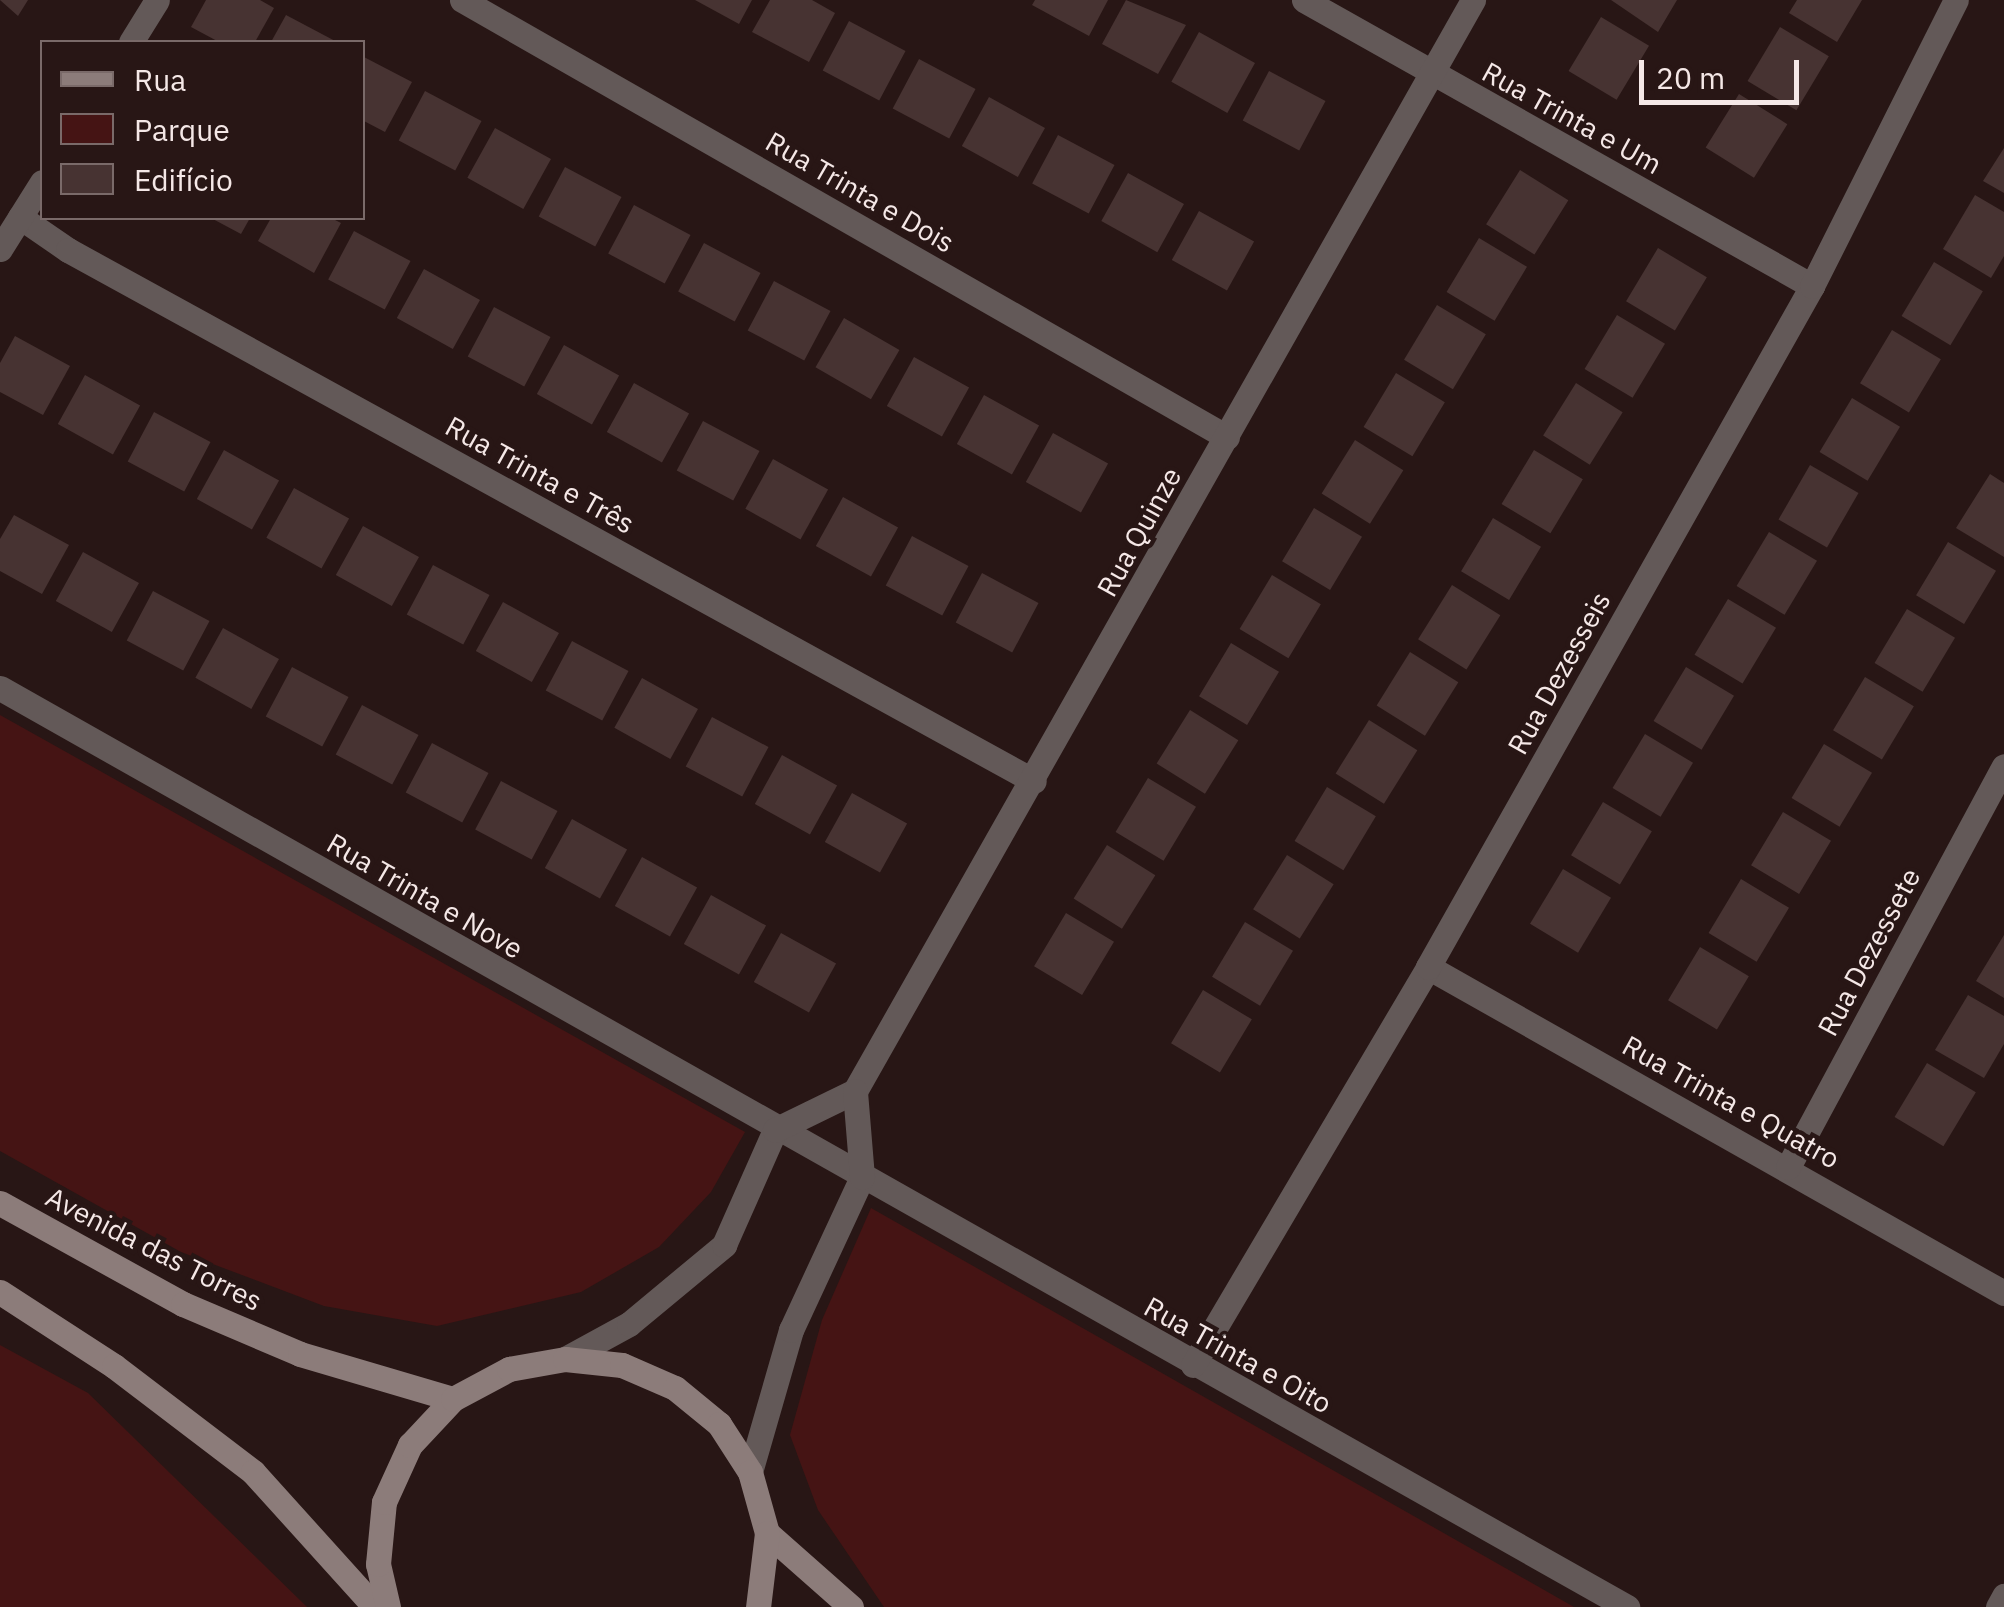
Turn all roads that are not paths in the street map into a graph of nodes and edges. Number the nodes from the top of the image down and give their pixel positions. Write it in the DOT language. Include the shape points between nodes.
graph roads {
  1 [pos="158,0"];
  2 [pos="462,0"];
  3 [pos="1304,0"];
  4 [pos="1472,0"];
  5 [pos="1956,0"];
  6 [pos="131,40"];
  7 [pos="1431,74"];
  8 [pos="40,185"];
  9 [pos="20,217"];
  10 [pos="0,249"];
  11 [pos="1812,286"];
  12 [pos="1228,437"];
  13 [pos="0,688"];
  14 [pos="2004,766"];
  15 [pos="1034,781"];
  16 [pos="1428,968"];
  17 [pos="855,1091"];
  18 [pos="775,1130"];
  19 [pos="821,1153"];
  20 [pos="1788,1168"];
  21 [pos="862,1177"];
  22 [pos="0,1202"];
  23 [pos="0,1292"];
  24 [pos="2004,1293"];
  25 [pos="565,1358"];
  26 [pos="1193,1365"];
  27 [pos="453,1399"];
  28 [pos="750,1472"];
  29 [pos="767,1533"];
  30 [pos="2004,1596"];
  31 [pos="375,1607"];
  32 [pos="388,1607"];
  33 [pos="758,1607"];
  34 [pos="851,1607"];
  35 [pos="1627,1607"];
  36 [pos="1998,1607"];
  1 -- 6 [label="street"];
  2 -- 12 [label="street, Rua Trinta e Dois"];
  3 -- 7 [label="street, Rua Trinta e Um"];
  4 -- 7 [label="street, Rua Quinze"];
  5 -- 11 [label="street, Rua Dezesseis"];
  7 -- 11 [label="street, Rua Trinta e Um"];
  7 -- 12 [label="street, Rua Quinze"];
  8 -- 9 [label="street"];
  9 -- 10 [label="street"];
  9 -- 15 [label="street, Rua Trinta e Três" via="68,250"];
  11 -- 16 [label="street, Rua Dezesseis"];
  12 -- 15 [label="street, Rua Quinze"];
  13 -- 18 [label="street, Rua Trinta e Nove"];
  14 -- 20 [label="street, Rua Dezessete"];
  15 -- 17 [label="street, Rua Quinze"];
  16 -- 20 [label="street, Rua Trinta e Quatro"];
  16 -- 26 [label="street, Rua Dezesseis"];
  17 -- 18 [label="street"];
  17 -- 21 [label="street"];
  18 -- 19 [label="street, Rua Trinta e Nove"];
  18 -- 25 [label="street" via="724,1245 629,1324"];
  19 -- 21 [label="street, Rua Trinta e Oito"];
  20 -- 24 [label="street, Rua Trinta e Quatro"];
  21 -- 26 [label="street, Rua Trinta e Oito"];
  21 -- 28 [label="street" via="791,1330"];
  22 -- 27 [label="main road, Avenida das Torres" via="216,1318 300,1354"];
  23 -- 31 [label="main road" via="114,1366 253,1472"];
  25 -- 27 [label="main road" via="509,1368"];
  25 -- 28 [label="main road" via="622,1365 675,1388 719,1424"];
  26 -- 35 [label="street, Rua Trinta e Oito"];
  27 -- 32 [label="main road" via="410,1445 384,1502 378,1564"];
  28 -- 29 [label="main road"];
  29 -- 33 [label="main road"];
  29 -- 34 [label="main road"];
  30 -- 36 [label="street"];
}
